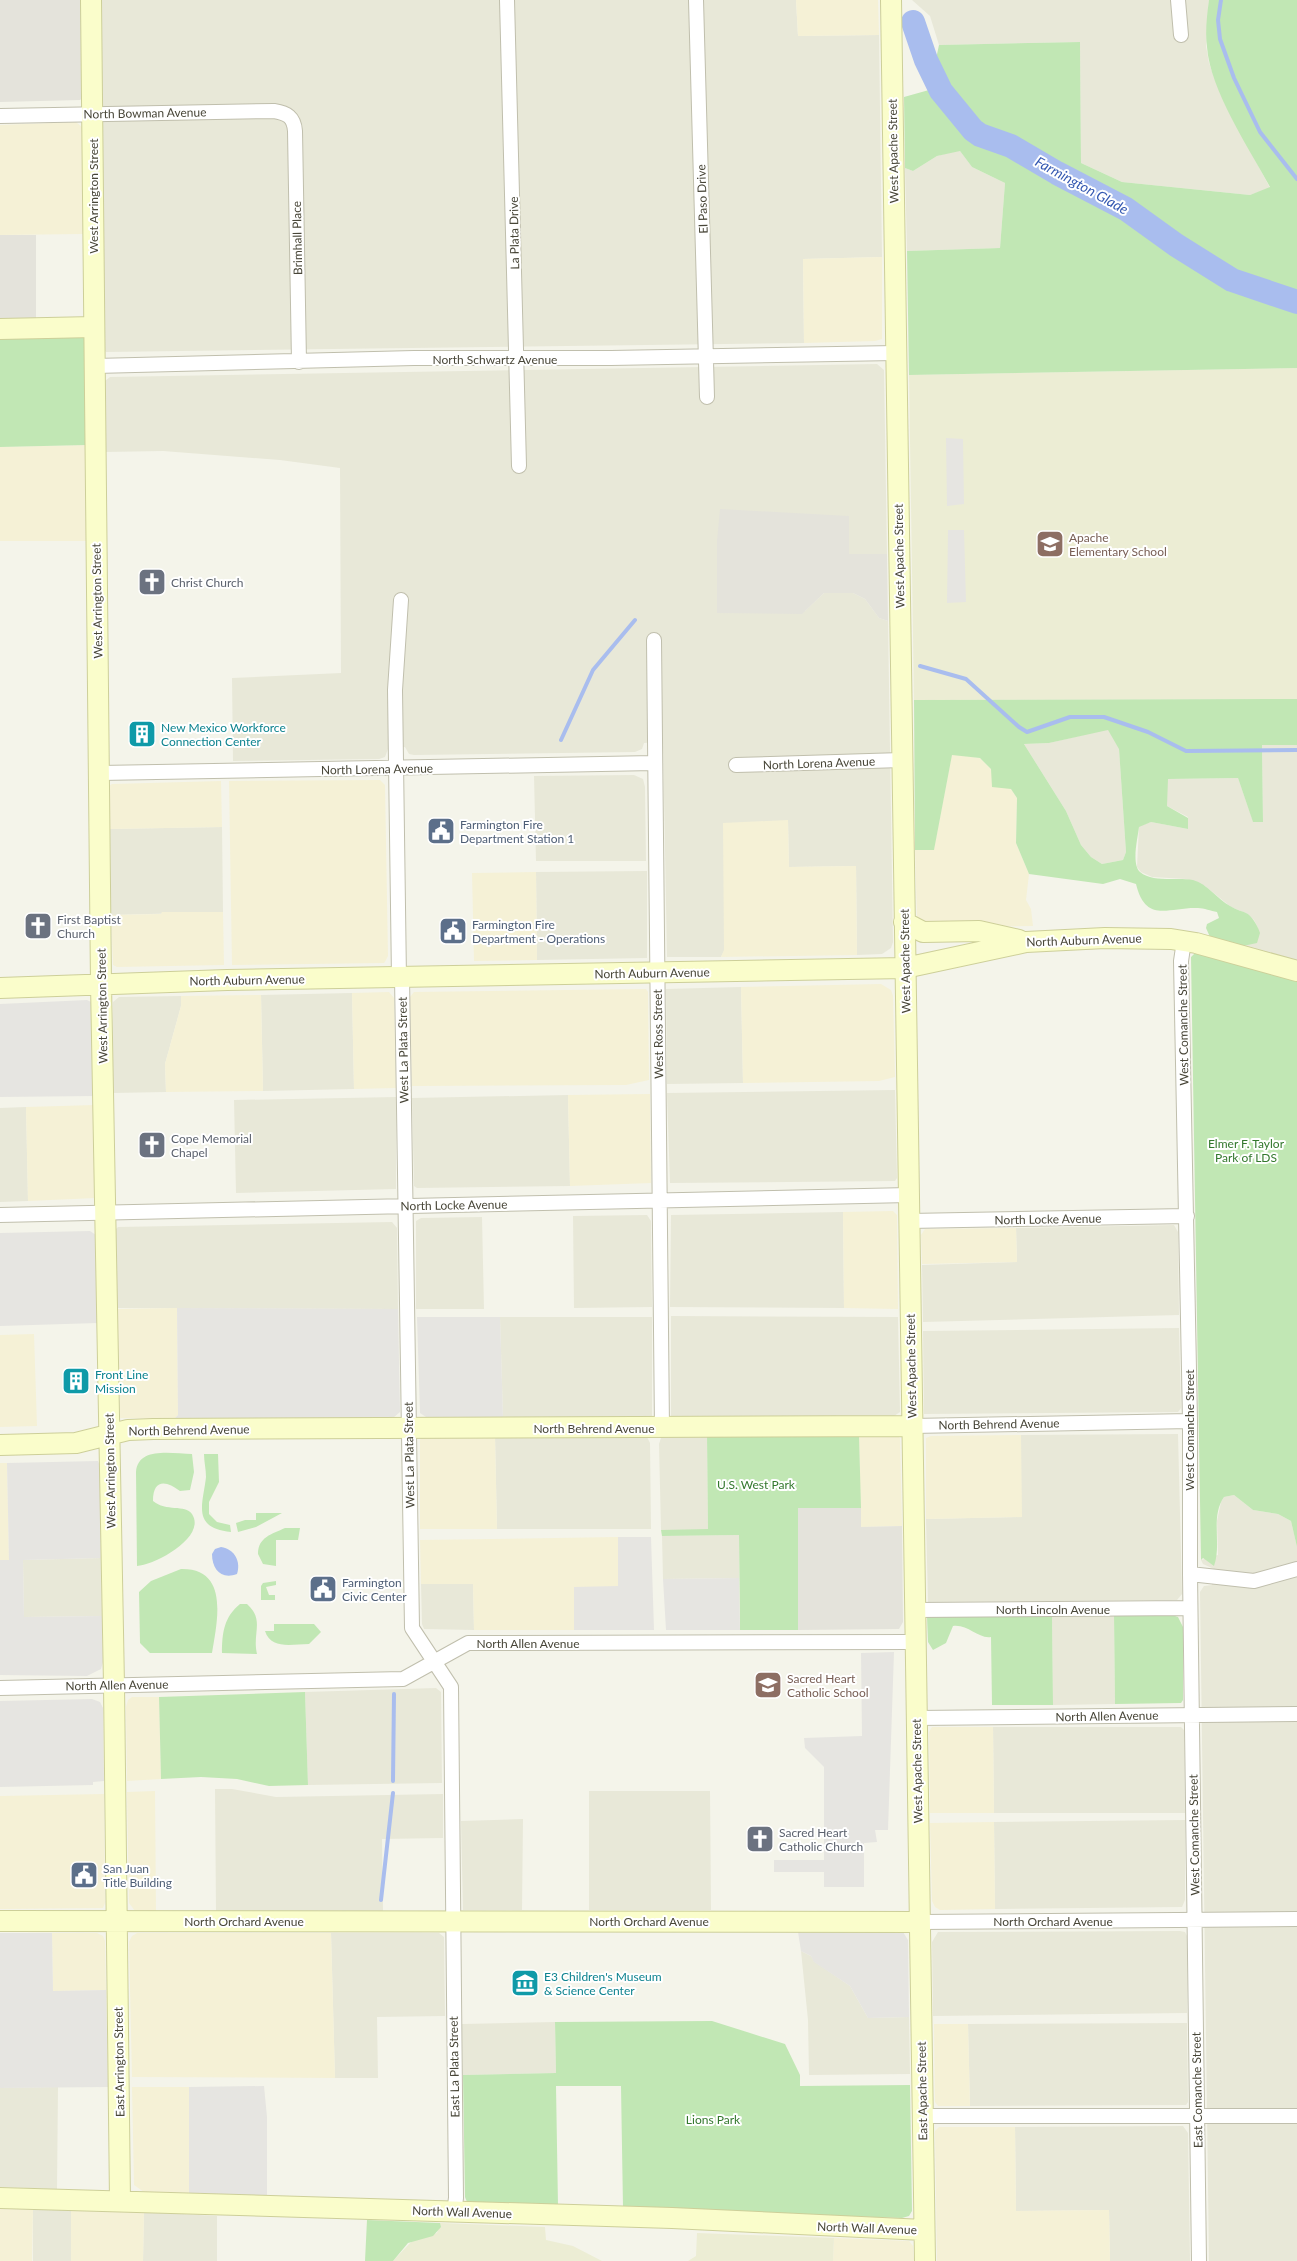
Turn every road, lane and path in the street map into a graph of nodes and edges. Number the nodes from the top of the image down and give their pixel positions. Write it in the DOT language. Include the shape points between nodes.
graph roads {
  1 [pos="91,0"];
  2 [pos="507,0"];
  3 [pos="696,0"];
  4 [pos="891,0"];
  5 [pos="1178,0"];
  6 [pos="1181,35"];
  7 [pos="92,113"];
  8 [pos="0,116"];
  9 [pos="289,116"];
  10 [pos="94,327"];
  11 [pos="0,329"];
  12 [pos="896,353"];
  13 [pos="706,356"];
  14 [pos="517,359"];
  15 [pos="299,362"];
  16 [pos="95,366"];
  17 [pos="707,397"];
  18 [pos="519,466"];
  19 [pos="401,600"];
  20 [pos="654,640"];
  21 [pos="902,760"];
  22 [pos="654,763"];
  23 [pos="736,765"];
  24 [pos="396,769"];
  25 [pos="100,773"];
  26 [pos="904,922"];
  27 [pos="1184,941"];
  28 [pos="1026,942"];
  29 [pos="905,968"];
  30 [pos="1297,971"];
  31 [pos="657,974"];
  32 [pos="400,977"];
  33 [pos="102,984"];
  34 [pos="0,988"];
  35 [pos="908,1195"];
  36 [pos="660,1200"];
  37 [pos="406,1206"];
  38 [pos="105,1212"];
  39 [pos="0,1215"];
  40 [pos="1187,1216"];
  41 [pos="909,1221"];
  42 [pos="1190,1421"];
  43 [pos="912,1426"];
  44 [pos="662,1428"];
  45 [pos="409,1429"];
  46 [pos="109,1436"];
  47 [pos="0,1445"];
  48 [pos="1297,1569"];
  49 [pos="1190,1574"];
  50 [pos="1190,1608"];
  51 [pos="915,1610"];
  52 [pos="915,1642"];
  53 [pos="434,1662"];
  54 [pos="114,1685"];
  55 [pos="0,1688"];
  56 [pos="1297,1714"];
  57 [pos="1192,1715"];
  58 [pos="916,1718"];
  59 [pos="1297,1919"];
  60 [pos="1195,1920"];
  61 [pos="0,1921"];
  62 [pos="453,1921"];
  63 [pos="117,1922"];
  64 [pos="920,1922"];
  65 [pos="923,2116"];
  66 [pos="1198,2116"];
  67 [pos="1297,2116"];
  68 [pos="0,2198"];
  69 [pos="120,2201"];
  70 [pos="454,2212"];
  71 [pos="924,2230"];
  72 [pos="925,2261"];
  73 [pos="1199,2261"];
  1 -- 7 [label="street, West Arrington Street"];
  2 -- 14 [label="street, La Plata Drive"];
  3 -- 13 [label="street, El Paso Drive"];
  4 -- 12 [label="street, West Apache Street"];
  5 -- 6 [label="street"];
  7 -- 8 [label="street, North Bowman Avenue"];
  7 -- 9 [label="street, North Bowman Avenue" via="274,111"];
  7 -- 10 [label="street, West Arrington Street"];
  9 -- 15 [label="street, Brimhall Place" via="295,131"];
  10 -- 11 [label="street"];
  10 -- 16 [label="street, West Arrington Street"];
  12 -- 13 [label="street, North Schwartz Avenue"];
  12 -- 21 [label="street, West Apache Street"];
  13 -- 14 [label="street, North Schwartz Avenue"];
  13 -- 17 [label="street, El Paso Drive"];
  14 -- 15 [label="street, North Schwartz Avenue"];
  14 -- 18 [label="street, La Plata Drive"];
  15 -- 16 [label="street, North Schwartz Avenue"];
  16 -- 25 [label="street, West Arrington Street"];
  19 -- 24 [label="street, West La Plata Street" via="395,690"];
  20 -- 22 [label="street, West Ross Street"];
  21 -- 23 [label="street, North Lorena Avenue"];
  21 -- 26 [label="street, West Apache Street"];
  22 -- 24 [label="street, North Lorena Avenue"];
  22 -- 31 [label="street, West Ross Street"];
  24 -- 25 [label="street, North Lorena Avenue"];
  24 -- 32 [label="street, West La Plata Street"];
  25 -- 33 [label="street, West Arrington Street"];
  26 -- 28 [label="street" via="923,932 979,932"];
  26 -- 29 [label="street, West Apache Street"];
  27 -- 28 [label="street, North Auburn Avenue" via="1105,938"];
  27 -- 30 [label="street, North Auburn Avenue"];
  27 -- 40 [label="street, West Comanche Street" via="1181,961"];
  28 -- 29 [label="street, North Auburn Avenue"];
  29 -- 31 [label="street, North Auburn Avenue"];
  29 -- 35 [label="street, West Apache Street"];
  31 -- 32 [label="street, North Auburn Avenue"];
  31 -- 36 [label="street, West Ross Street"];
  32 -- 33 [label="street, North Auburn Avenue"];
  32 -- 37 [label="street, West La Plata Street"];
  33 -- 34 [label="street, North Auburn Avenue"];
  33 -- 38 [label="street, West Arrington Street"];
  35 -- 36 [label="street, North Locke Avenue"];
  35 -- 41 [label="street, West Apache Street"];
  36 -- 37 [label="street, North Locke Avenue"];
  36 -- 44 [label="street, West Ross Street"];
  37 -- 38 [label="street, North Locke Avenue"];
  37 -- 45 [label="street, West La Plata Street"];
  38 -- 39 [label="street, North Locke Avenue"];
  38 -- 46 [label="street, West Arrington Street"];
  40 -- 41 [label="street, North Locke Avenue"];
  40 -- 42 [label="street, West Comanche Street"];
  41 -- 43 [label="street, West Apache Street"];
  42 -- 43 [label="street, North Behrend Avenue"];
  42 -- 49 [label="street, West Comanche Street"];
  43 -- 44 [label="street, North Behrend Avenue"];
  43 -- 51 [label="street, West Apache Street"];
  44 -- 45 [label="street, North Behrend Avenue"];
  45 -- 46 [label="street, North Behrend Avenue" via="153,1429 128,1430"];
  45 -- 53 [label="street, West La Plata Street" via="412,1628"];
  46 -- 47 [label="street, North Behrend Avenue" via="76,1443"];
  46 -- 54 [label="street, West Arrington Street"];
  48 -- 49 [label="street" via="1254,1581"];
  49 -- 50 [label="street, West Comanche Street"];
  50 -- 51 [label="street, North Lincoln Avenue"];
  50 -- 57 [label="street, West Comanche Street"];
  51 -- 52 [label="street, West Apache Street"];
  52 -- 53 [label="street, North Allen Avenue" via="468,1643"];
  52 -- 58 [label="street, West Apache Street"];
  53 -- 54 [label="street, North Allen Avenue" via="403,1679"];
  53 -- 62 [label="street, West La Plata Street" via="450,1687"];
  54 -- 55 [label="street, North Allen Avenue"];
  54 -- 63 [label="street, West Arrington Street"];
  56 -- 57 [label="street, North Allen Avenue"];
  57 -- 58 [label="street, North Allen Avenue"];
  57 -- 60 [label="street, West Comanche Street"];
  58 -- 64 [label="street, West Apache Street"];
  59 -- 60 [label="street, North Orchard Avenue"];
  60 -- 64 [label="street, North Orchard Avenue"];
  60 -- 66 [label="street, East Comanche Street"];
  61 -- 63 [label="street, North Orchard Avenue"];
  62 -- 63 [label="street, North Orchard Avenue"];
  62 -- 64 [label="street, North Orchard Avenue"];
  62 -- 70 [label="street, East La Plata Street"];
  63 -- 69 [label="street, East Arrington Street"];
  64 -- 65 [label="street, East Apache Street"];
  65 -- 66 [label="street"];
  65 -- 71 [label="street, East Apache Street"];
  66 -- 67 [label="street"];
  66 -- 73 [label="street, East Comanche Street"];
  68 -- 69 [label="street, North Wall Avenue"];
  69 -- 70 [label="street, North Wall Avenue"];
  70 -- 71 [label="street, North Wall Avenue"];
  71 -- 72 [label="street, East Apache Street"];
}
